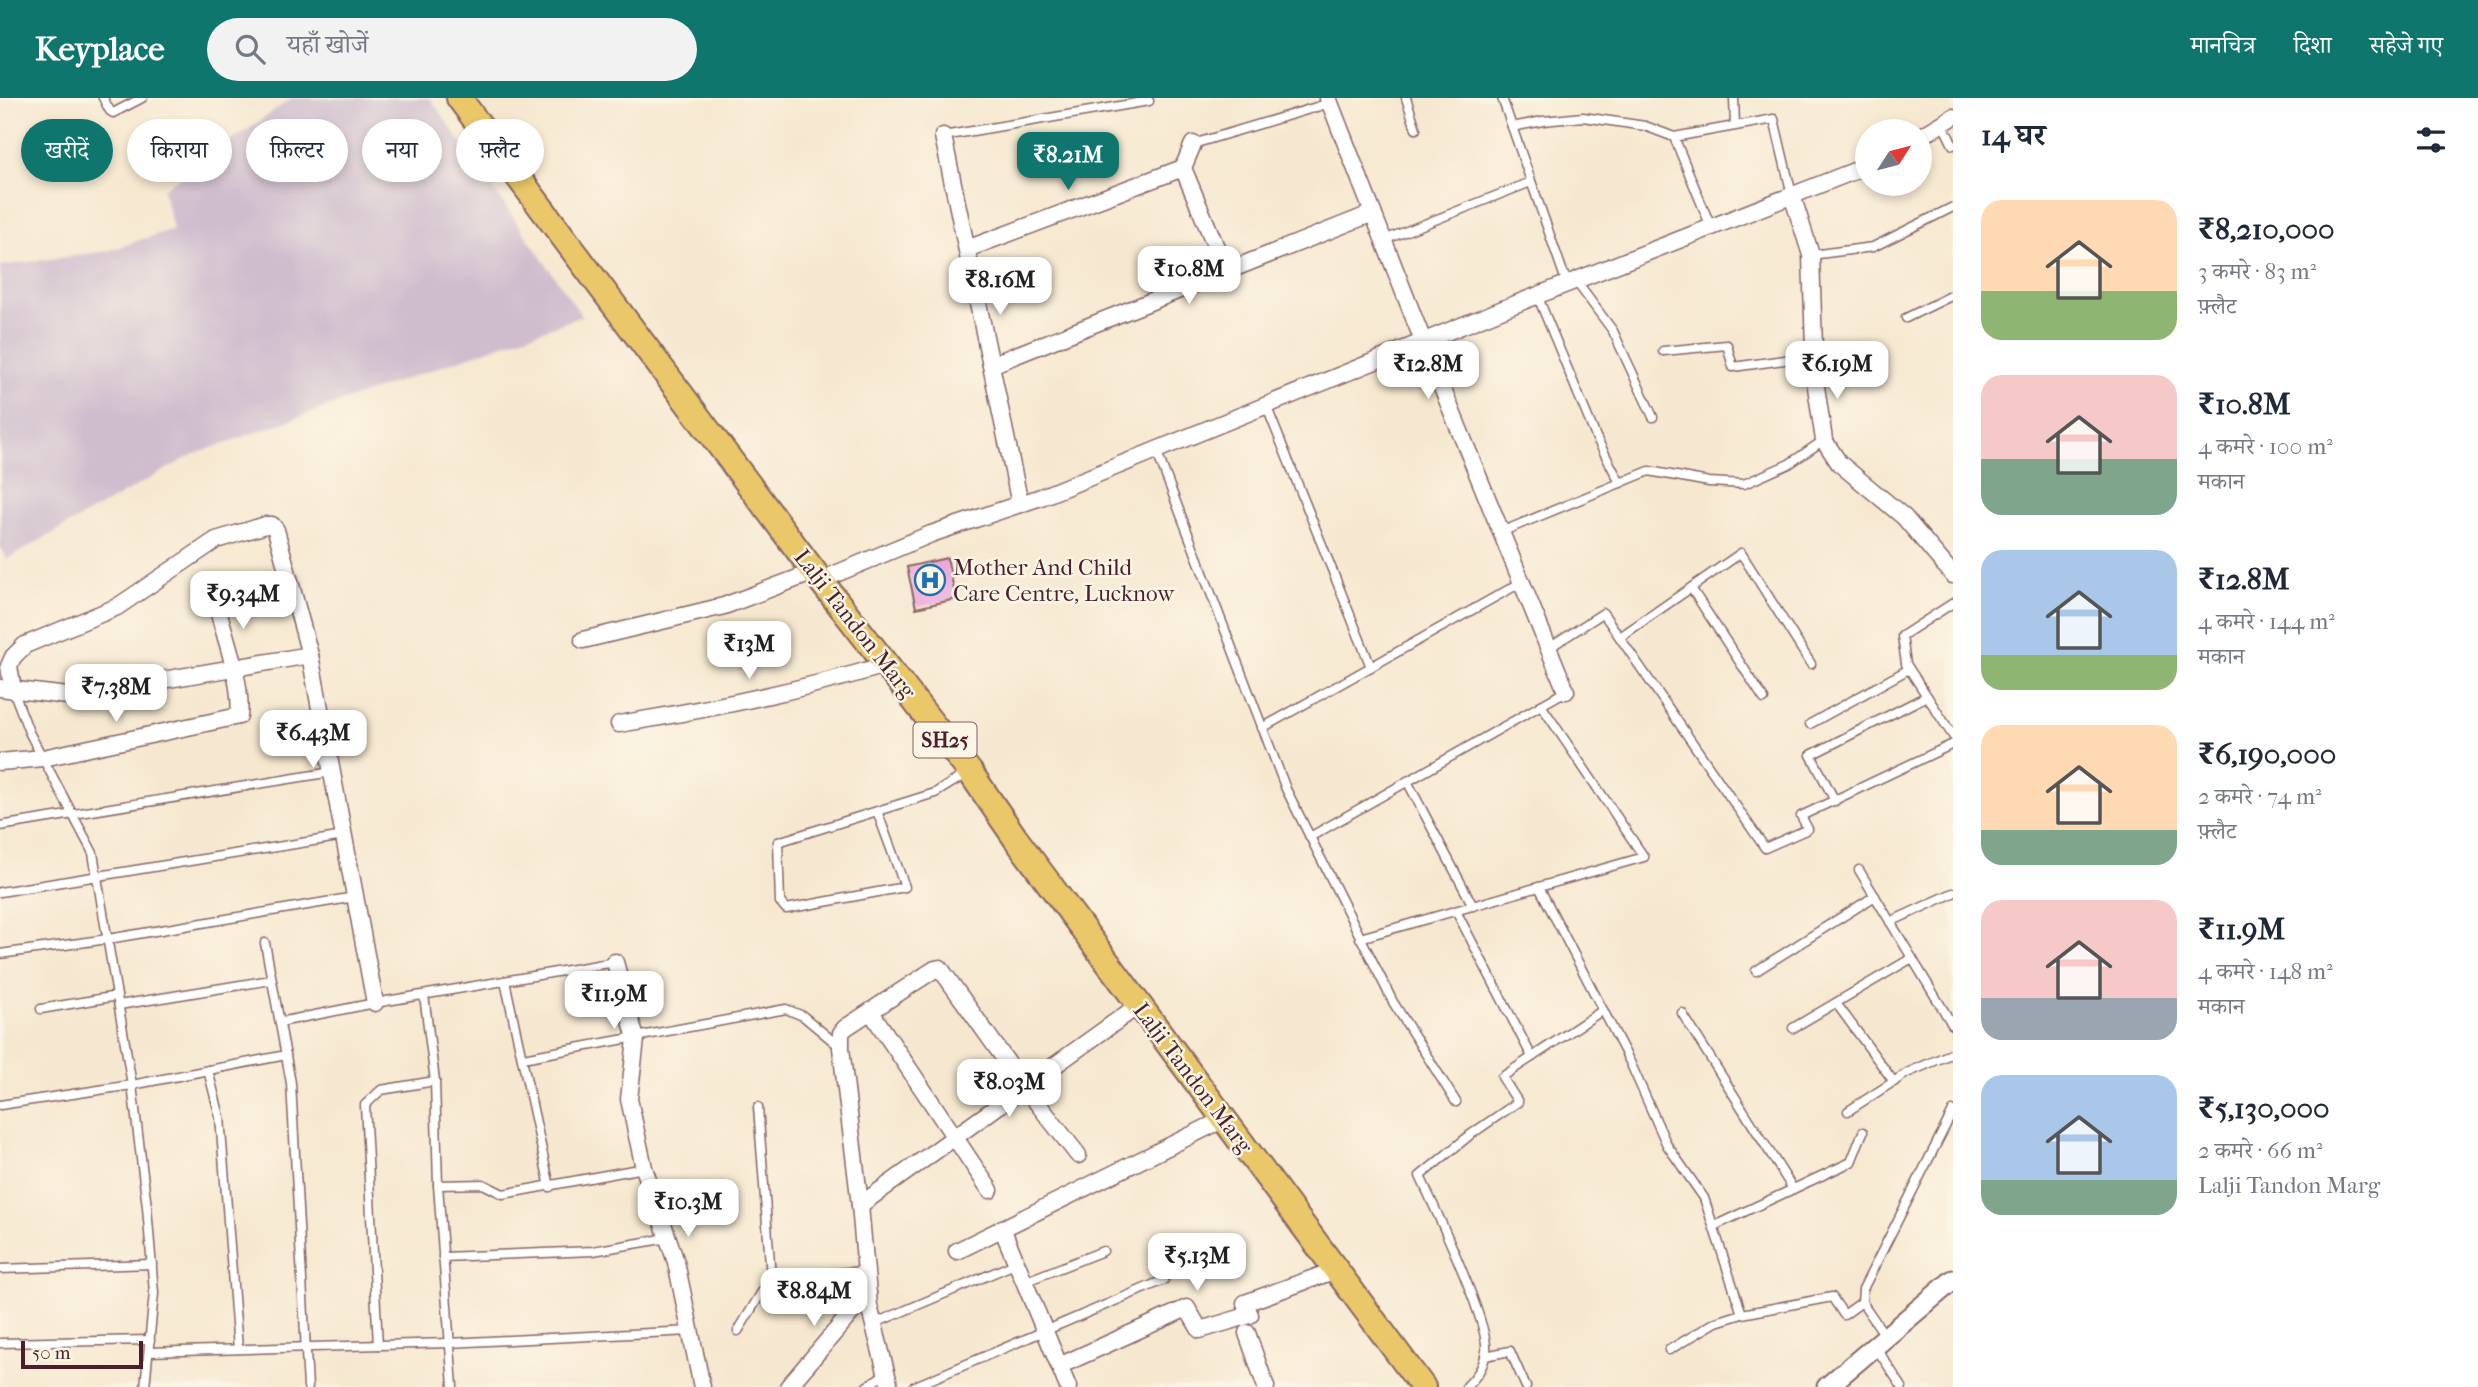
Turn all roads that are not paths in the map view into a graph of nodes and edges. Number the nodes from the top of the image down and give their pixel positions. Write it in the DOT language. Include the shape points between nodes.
graph roads {
  1 [pos="103,98"];
  2 [pos="142,98"];
  3 [pos="459,98"];
  4 [pos="474,98"];
  5 [pos="1406,98"];
  6 [pos="1502,98"];
  7 [pos="1734,98"];
  8 [pos="1149,101"];
  9 [pos="1329,101"];
  10 [pos="477,119"];
  11 [pos="488,119"];
  12 [pos="1948,120"];
  13 [pos="1734,125"];
  14 [pos="1512,127"];
  15 [pos="1416,130"];
  16 [pos="1932,130"];
  17 [pos="943,136"];
  18 [pos="1674,137"];
  19 [pos="1193,144"];
  20 [pos="1953,145"];
  21 [pos="1183,168"];
  22 [pos="1855,171"];
  23 [pos="529,182"];
  24 [pos="1531,182"];
  25 [pos="1792,195"];
  26 [pos="1953,207"];
  27 [pos="1373,213"];
  28 [pos="1711,227"];
  29 [pos="1384,240"];
  30 [pos="967,250"];
  31 [pos="1811,255"];
  32 [pos="1226,271"];
  33 [pos="1571,282"];
  34 [pos="1537,295"];
  35 [pos="1953,295"];
  36 [pos="1906,318"];
  37 [pos="1423,341"];
  38 [pos="1663,351"];
  39 [pos="1814,356"];
  40 [pos="991,365"];
  41 [pos="1266,405"];
  42 [pos="1653,416"];
  43 [pos="1824,440"];
  44 [pos="1156,450"];
  45 [pos="1620,483"];
  46 [pos="1020,504"];
  47 [pos="1501,532"];
  48 [pos="1953,575"];
  49 [pos="824,577"];
  50 [pos="1522,582"];
  51 [pos="1691,588"];
  52 [pos="216,603"];
  53 [pos="1953,603"];
  54 [pos="1620,637"];
  55 [pos="583,640"];
  56 [pos="1549,648"];
  57 [pos="310,655"];
  58 [pos="1811,664"];
  59 [pos="886,665"];
  60 [pos="1371,667"];
  61 [pos="234,668"];
  62 [pos="1909,669"];
  63 [pos="7,689"];
  64 [pos="1566,691"];
  65 [pos="1927,696"];
  66 [pos="1764,699"];
  67 [pos="1541,705"];
  68 [pos="619,724"];
  69 [pos="1810,724"];
  70 [pos="1262,728"];
  71 [pos="1953,736"];
  72 [pos="1953,744"];
  73 [pos="43,758"];
  74 [pos="0,762"];
  75 [pos="973,768"];
  76 [pos="332,772"];
  77 [pos="1407,781"];
  78 [pos="1835,801"];
  79 [pos="877,811"];
  80 [pos="74,816"];
  81 [pos="0,826"];
  82 [pos="344,836"];
  83 [pos="1310,836"];
  84 [pos="1858,870"];
  85 [pos="97,877"];
  86 [pos="1539,887"];
  87 [pos="0,892"];
  88 [pos="1953,893"];
  89 [pos="1875,896"];
  90 [pos="355,897"];
  91 [pos="1473,906"];
  92 [pos="1456,911"];
  93 [pos="1890,922"];
  94 [pos="1360,938"];
  95 [pos="108,939"];
  96 [pos="265,943"];
  97 [pos="0,954"];
  98 [pos="1912,958"];
  99 [pos="615,962"];
  100 [pos="1756,971"];
  101 [pos="271,980"];
  102 [pos="505,981"];
  103 [pos="424,995"];
  104 [pos="118,1000"];
  105 [pos="375,1003"];
  106 [pos="1836,1003"];
  107 [pos="1139,1005"];
  108 [pos="41,1009"];
  109 [pos="1603,1010"];
  110 [pos="871,1012"];
  111 [pos="1682,1013"];
  112 [pos="281,1022"];
  113 [pos="1953,1026"];
  114 [pos="1793,1028"];
  115 [pos="636,1039"];
  116 [pos="841,1048"];
  117 [pos="1953,1053"];
  118 [pos="286,1055"];
  119 [pos="1532,1057"];
  120 [pos="523,1058"];
  121 [pos="208,1070"];
  122 [pos="435,1081"];
  123 [pos="1894,1082"];
  124 [pos="132,1085"];
  125 [pos="1024,1086"];
  126 [pos="1210,1090"];
  127 [pos="1456,1102"];
  128 [pos="0,1105"];
  129 [pos="758,1107"];
  130 [pos="1848,1111"];
  131 [pos="1953,1111"];
  132 [pos="1224,1119"];
  133 [pos="1863,1132"];
  134 [pos="953,1137"];
  135 [pos="1078,1155"];
  136 [pos="644,1168"];
  137 [pos="438,1185"];
  138 [pos="550,1187"];
  139 [pos="1793,1189"];
  140 [pos="990,1191"];
  141 [pos="860,1205"];
  142 [pos="1714,1226"];
  143 [pos="1002,1228"];
  144 [pos="668,1238"];
  145 [pos="957,1251"];
  146 [pos="1103,1251"];
  147 [pos="443,1257"];
  148 [pos="1017,1263"];
  149 [pos="152,1264"];
  150 [pos="0,1269"];
  151 [pos="1336,1270"];
  152 [pos="866,1271"];
  153 [pos="771,1277"];
  154 [pos="1164,1280"];
  155 [pos="1024,1282"];
  156 [pos="1952,1283"];
  157 [pos="868,1293"];
  158 [pos="1863,1302"];
  159 [pos="1742,1314"];
  160 [pos="873,1324"];
  161 [pos="1044,1329"];
  162 [pos="691,1331"];
  163 [pos="738,1331"];
  164 [pos="1247,1334"];
  165 [pos="149,1340"];
  166 [pos="1880,1342"];
  167 [pos="0,1343"];
  168 [pos="449,1343"];
  169 [pos="378,1345"];
  170 [pos="307,1347"];
  171 [pos="238,1349"];
  172 [pos="1669,1350"];
  173 [pos="149,1352"];
  174 [pos="1485,1356"];
  175 [pos="1059,1366"];
  176 [pos="888,1380"];
  177 [pos="145,1387"];
  178 [pos="308,1387"];
  179 [pos="453,1387"];
  180 [pos="702,1387"];
  181 [pos="788,1387"];
  182 [pos="866,1387"];
  183 [pos="913,1387"];
  184 [pos="1068,1387"];
  185 [pos="1266,1387"];
  186 [pos="1423,1387"];
  187 [pos="1435,1387"];
  188 [pos="1466,1387"];
  189 [pos="1526,1387"];
  190 [pos="1827,1387"];
  191 [pos="1902,1387"];
  1 -- 2 [label="lane" via="113,113"];
  3 -- 10 [label="main road, Lalji Tandon Marg / SH25"];
  4 -- 11 [label="main road, Lalji Tandon Marg / SH25"];
  5 -- 15 [label="lane"];
  6 -- 14 [label="lane"];
  7 -- 13 [label="lane"];
  8 -- 17 [label="lane"];
  9 -- 19 [label="lane"];
  9 -- 27 [label="street"];
  12 -- 16 [label="street"];
  12 -- 20 [label="lane"];
  13 -- 18 [label="lane"];
  13 -- 25 [label="lane" via="1774,119"];
  14 -- 18 [label="lane" via="1583,117 1645,126"];
  14 -- 24 [label="lane"];
  17 -- 30 [label="street"];
  18 -- 28 [label="lane"];
  19 -- 21 [label="street"];
  21 -- 30 [label="street"];
  21 -- 32 [label="street"];
  22 -- 25 [label="street"];
  23 -- 49 [label="main road, Lalji Tandon Marg / SH25"];
  24 -- 29 [label="lane"];
  24 -- 33 [label="lane"];
  25 -- 28 [label="street"];
  25 -- 31 [label="street"];
  26 -- 31 [label="lane" via="1873,247"];
  27 -- 29 [label="street"];
  27 -- 32 [label="street"];
  28 -- 33 [label="street"];
  29 -- 37 [label="street"];
  30 -- 40 [label="street"];
  31 -- 39 [label="street"];
  32 -- 40 [label="street"];
  33 -- 34 [label="street"];
  33 -- 42 [label="lane" via="1613,331"];
  34 -- 37 [label="street"];
  34 -- 45 [label="lane"];
  35 -- 36 [label="lane"];
  37 -- 41 [label="street"];
  37 -- 47 [label="street"];
  38 -- 39 [label="lane" via="1727,345 1733,368"];
  39 -- 43 [label="street"];
  40 -- 46 [label="street"];
  41 -- 44 [label="street"];
  41 -- 60 [label="lane"];
  43 -- 45 [label="lane" via="1789,464 1744,484 1648,471"];
  43 -- 48 [label="street" via="1839,463 1904,517"];
  44 -- 46 [label="street"];
  44 -- 70 [label="lane"];
  45 -- 47 [label="lane"];
  46 -- 49 [label="street"];
  47 -- 50 [label="street"];
  49 -- 55 [label="street"];
  49 -- 59 [label="main road, Lalji Tandon Marg / SH25"];
  49 -- 75 [label="main road, Lalji Tandon Marg / SH25"];
  50 -- 56 [label="street"];
  50 -- 60 [label="lane"];
  51 -- 54 [label="lane"];
  51 -- 58 [label="lane" via="1741,554"];
  51 -- 66 [label="lane"];
  52 -- 61 [label="street"];
  53 -- 62 [label="lane" via="1902,636"];
  54 -- 56 [label="lane" via="1603,613"];
  54 -- 78 [label="lane" via="1765,848 1808,829 1801,816"];
  56 -- 64 [label="street"];
  57 -- 61 [label="street"];
  57 -- 63 [label="street" via="276,530 266,525 216,540 117,607 25,645 9,666"];
  57 -- 76 [label="street"];
  59 -- 68 [label="street" via="816,686"];
  59 -- 75 [label="main road, Lalji Tandon Marg / SH25"];
  60 -- 70 [label="lane"];
  61 -- 63 [label="street" via="68,696"];
  61 -- 73 [label="street" via="239,716"];
  62 -- 65 [label="lane"];
  62 -- 69 [label="lane"];
  63 -- 73 [label="lane"];
  64 -- 67 [label="lane"];
  65 -- 71 [label="lane"];
  65 -- 78 [label="lane" via="1811,755"];
  67 -- 77 [label="lane"];
  67 -- 86 [label="lane" via="1644,857"];
  70 -- 83 [label="lane"];
  72 -- 78 [label="lane"];
  73 -- 74 [label="street"];
  73 -- 80 [label="lane"];
  75 -- 79 [label="lane" via="935,793"];
  75 -- 107 [label="main road, Lalji Tandon Marg / SH25" via="1016,839"];
  75 -- 126 [label="main road, Lalji Tandon Marg / SH25"];
  76 -- 80 [label="lane"];
  76 -- 82 [label="street"];
  77 -- 83 [label="lane"];
  77 -- 91 [label="lane"];
  79 -- 79 [label="lane" via="778,842 782,906 786,909 905,887"];
  80 -- 81 [label="lane"];
  80 -- 85 [label="lane" via="93,853"];
  82 -- 85 [label="lane"];
  82 -- 90 [label="street"];
  83 -- 94 [label="lane"];
  84 -- 89 [label="lane"];
  85 -- 87 [label="lane"];
  85 -- 95 [label="lane"];
  86 -- 91 [label="lane"];
  86 -- 109 [label="lane"];
  88 -- 93 [label="lane"];
  89 -- 93 [label="lane"];
  89 -- 100 [label="lane"];
  90 -- 95 [label="lane"];
  90 -- 105 [label="street"];
  91 -- 92 [label="lane"];
  92 -- 94 [label="lane"];
  92 -- 119 [label="lane"];
  93 -- 98 [label="lane"];
  94 -- 127 [label="lane" via="1392,1002"];
  95 -- 97 [label="lane"];
  95 -- 104 [label="lane"];
  96 -- 101 [label="lane"];
  98 -- 106 [label="lane"];
  98 -- 113 [label="lane"];
  99 -- 102 [label="lane"];
  99 -- 115 [label="street"];
  101 -- 104 [label="lane"];
  101 -- 112 [label="lane"];
  102 -- 103 [label="lane"];
  102 -- 120 [label="lane"];
  103 -- 105 [label="lane"];
  103 -- 122 [label="lane"];
  104 -- 108 [label="lane"];
  104 -- 124 [label="lane"];
  105 -- 112 [label="lane"];
  106 -- 114 [label="lane"];
  106 -- 123 [label="lane"];
  107 -- 125 [label="street"];
  107 -- 126 [label="main road, Lalji Tandon Marg / SH25"];
  109 -- 119 [label="lane"];
  109 -- 142 [label="lane" via="1667,1145 1704,1198"];
  110 -- 116 [label="street" via="845,1028"];
  110 -- 125 [label="street" via="940,968"];
  110 -- 134 [label="street"];
  111 -- 139 [label="lane"];
  112 -- 118 [label="lane"];
  115 -- 116 [label="lane" via="786,1009 803,1016"];
  115 -- 120 [label="lane"];
  115 -- 136 [label="street" via="629,1099"];
  116 -- 141 [label="street"];
  117 -- 123 [label="lane"];
  118 -- 121 [label="lane"];
  118 -- 170 [label="lane"];
  119 -- 174 [label="lane" via="1502,1077 1518,1102 1420,1176 1478,1314"];
  120 -- 138 [label="lane"];
  121 -- 124 [label="lane"];
  121 -- 171 [label="lane" via="220,1117"];
  122 -- 137 [label="lane"];
  122 -- 169 [label="lane" via="381,1090 365,1105"];
  123 -- 130 [label="lane"];
  124 -- 128 [label="lane"];
  124 -- 149 [label="lane"];
  125 -- 134 [label="street"];
  125 -- 135 [label="street"];
  126 -- 132 [label="main road, Lalji Tandon Marg / SH25"];
  126 -- 187 [label="main road, Lalji Tandon Marg / SH25"];
  129 -- 153 [label="lane"];
  131 -- 158 [label="lane" via="1863,1289"];
  132 -- 143 [label="street"];
  132 -- 151 [label="main road, Lalji Tandon Marg / SH25"];
  133 -- 139 [label="lane" via="1851,1162"];
  134 -- 140 [label="street"];
  134 -- 141 [label="street"];
  136 -- 138 [label="lane"];
  136 -- 144 [label="street"];
  137 -- 138 [label="lane" via="483,1184 503,1194"];
  137 -- 147 [label="lane"];
  139 -- 142 [label="lane"];
  141 -- 152 [label="street"];
  142 -- 159 [label="lane"];
  143 -- 145 [label="street"];
  143 -- 148 [label="street"];
  144 -- 147 [label="lane" via="593,1251"];
  144 -- 162 [label="street"];
  146 -- 155 [label="lane"];
  147 -- 168 [label="lane"];
  148 -- 155 [label="street"];
  148 -- 160 [label="lane"];
  149 -- 150 [label="lane"];
  149 -- 165 [label="lane"];
  151 -- 175 [label="street" via="1245,1304 1250,1315 1200,1330 1187,1308"];
  151 -- 186 [label="main road, Lalji Tandon Marg / SH25"];
  152 -- 153 [label="lane"];
  152 -- 157 [label="street"];
  153 -- 163 [label="lane"];
  154 -- 161 [label="lane"];
  155 -- 161 [label="street"];
  156 -- 166 [label="street"];
  157 -- 160 [label="street"];
  157 -- 181 [label="street"];
  158 -- 159 [label="lane" via="1844,1315 1832,1297"];
  158 -- 166 [label="lane"];
  159 -- 172 [label="lane" via="1716,1322"];
  160 -- 176 [label="street"];
  161 -- 175 [label="street"];
  161 -- 183 [label="lane"];
  162 -- 168 [label="lane"];
  162 -- 180 [label="street"];
  164 -- 185 [label="street"];
  165 -- 167 [label="lane"];
  165 -- 173 [label="lane"];
  166 -- 190 [label="street"];
  166 -- 191 [label="lane"];
  168 -- 169 [label="lane"];
  168 -- 179 [label="lane"];
  169 -- 170 [label="lane"];
  170 -- 171 [label="lane"];
  170 -- 178 [label="lane"];
  171 -- 173 [label="lane"];
  173 -- 177 [label="lane"];
  174 -- 188 [label="lane" via="1479,1374"];
  174 -- 189 [label="lane" via="1510,1350"];
  175 -- 184 [label="street"];
  176 -- 182 [label="lane"];
}
